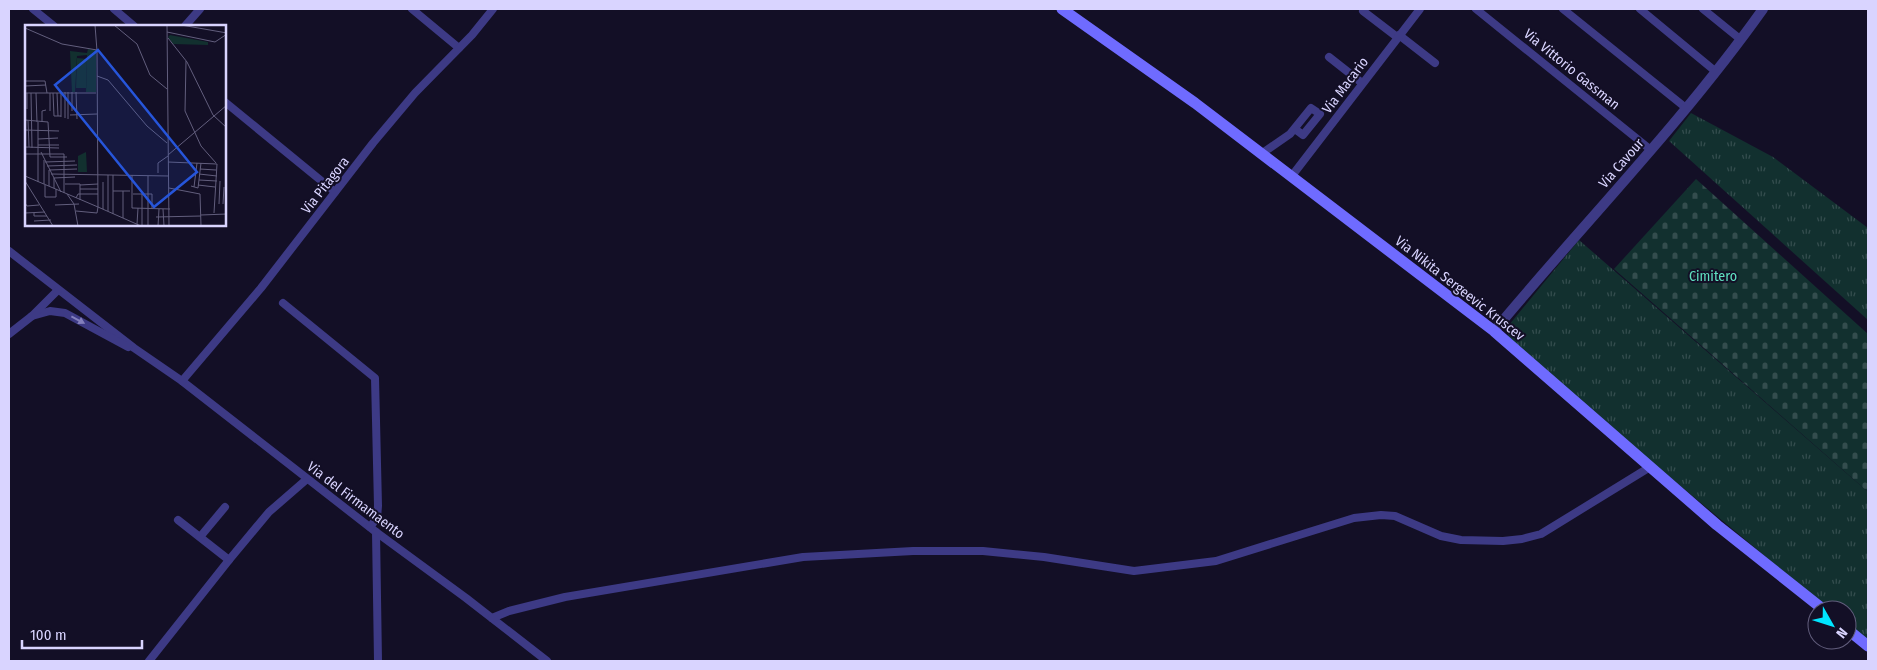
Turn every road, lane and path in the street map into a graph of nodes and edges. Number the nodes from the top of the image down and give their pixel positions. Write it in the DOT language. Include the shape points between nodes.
graph roads {
  1 [pos="33,9"];
  2 [pos="114,9"];
  3 [pos="200,9"];
  4 [pos="412,9"];
  5 [pos="493,9"];
  6 [pos="1062,9"];
  7 [pos="1420,9"];
  8 [pos="1476,9"];
  9 [pos="1563,9"];
  10 [pos="1640,9"];
  11 [pos="1702,9"];
  12 [pos="1763,9"];
  13 [pos="1363,11"];
  14 [pos="53,25"];
  15 [pos="133,25"];
  16 [pos="186,25"];
  17 [pos="1398,36"];
  18 [pos="1740,39"];
  19 [pos="459,48"];
  20 [pos="1329,57"];
  21 [pos="1435,63"];
  22 [pos="1716,71"];
  23 [pos="1362,83"];
  24 [pos="226,103"];
  25 [pos="1686,108"];
  26 [pos="1317,118"];
  27 [pos="1329,127"];
  28 [pos="1295,129"];
  29 [pos="1651,150"];
  30 [pos="1261,154"];
  31 [pos="1291,177"];
  32 [pos="335,192"];
  33 [pos="9,251"];
  34 [pos="58,290"];
  35 [pos="283,303"];
  36 [pos="32,316"];
  37 [pos="1494,331"];
  38 [pos="9,334"];
  39 [pos="150,359"];
  40 [pos="182,381"];
  41 [pos="1650,468"];
  42 [pos="307,479"];
  43 [pos="225,507"];
  44 [pos="178,520"];
  45 [pos="373,529"];
  46 [pos="200,537"];
  47 [pos="228,560"];
  48 [pos="1811,600"];
  49 [pos="492,618"];
  50 [pos="1857,637"];
  51 [pos="1868,646"];
  52 [pos="149,661"];
  53 [pos="378,661"];
  54 [pos="548,661"];
  1 -- 14 [label="street"];
  2 -- 15 [label="street"];
  3 -- 16 [label="street"];
  4 -- 19 [label="street"];
  5 -- 19 [label="street, Via Pitagora"];
  6 -- 30 [label="main road, Via Nikita Sergeevic Kruscev" via="1148,68"];
  7 -- 17 [label="street, Via Macario"];
  8 -- 29 [label="street, Via Vittorio Gassman"];
  9 -- 25 [label="street"];
  10 -- 22 [label="street"];
  11 -- 18 [label="street"];
  12 -- 18 [label="street, Via Cavour"];
  13 -- 17 [label="street"];
  17 -- 21 [label="street"];
  17 -- 23 [label="street, Via Macario"];
  18 -- 22 [label="street, Via Cavour"];
  19 -- 32 [label="street, Via Pitagora" via="415,93"];
  20 -- 23 [label="street"];
  22 -- 25 [label="street, Via Cavour"];
  23 -- 27 [label="street, Via Macario"];
  24 -- 32 [label="street"];
  25 -- 29 [label="street, Via Cavour"];
  26 -- 27 [label="street"];
  26 -- 28 [label="street" via="1304,135"];
  26 -- 28 [label="street" via="1320,114 1311,108"];
  27 -- 31 [label="street, Via Macario"];
  28 -- 30 [label="street"];
  29 -- 37 [label="street, Via Cavour"];
  30 -- 31 [label="main road, Via Nikita Sergeevic Kruscev"];
  31 -- 37 [label="main road, Via Nikita Sergeevic Kruscev"];
  32 -- 40 [label="street, Via Pitagora" via="261,288"];
  33 -- 34 [label="street, Via del Firmamaento"];
  34 -- 36 [label="street"];
  34 -- 39 [label="street, Via del Firmamaento"];
  35 -- 45 [label="street" via="375,378 378,506"];
  36 -- 38 [label="street"];
  36 -- 39 [label="street, Via del Firmamaento, one-way" via="50,311 65,313"];
  37 -- 41 [label="main road, Via Nikita Sergeevic Kruscev"];
  39 -- 40 [label="street, Via del Firmamaento"];
  40 -- 42 [label="street, Via del Firmamaento"];
  41 -- 48 [label="main road, Via Nikita Sergeevic Kruscev"];
  41 -- 49 [label="street" via="1540,534 1522,539 1461,540 1441,536 1395,516 1381,515 1354,518 1216,561 1134,571 983,551 803,557 566,597"];
  42 -- 45 [label="street, Via del Firmamaento"];
  42 -- 47 [label="street" via="269,512"];
  43 -- 46 [label="street"];
  44 -- 46 [label="street"];
  45 -- 49 [label="street, Via del Firmamaento"];
  45 -- 53 [label="street"];
  46 -- 47 [label="street"];
  47 -- 52 [label="street"];
  49 -- 54 [label="street, Via del Firmamaento"];
  50 -- 51 [label="main road"];
}
